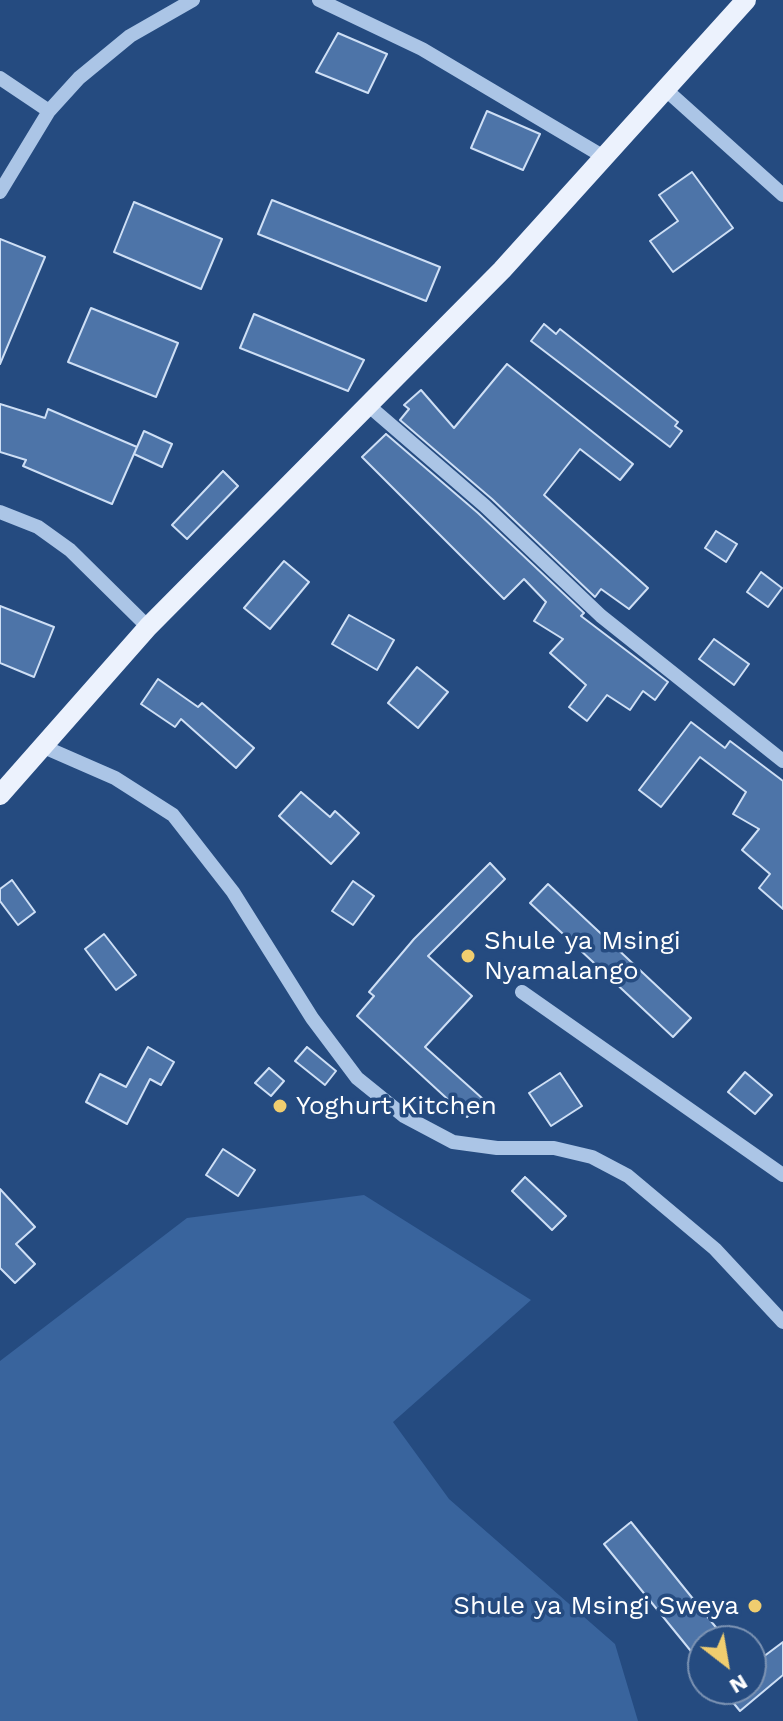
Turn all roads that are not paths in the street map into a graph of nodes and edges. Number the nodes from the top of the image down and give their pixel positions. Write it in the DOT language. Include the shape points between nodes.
graph roads {
  1 [pos="193,0"];
  2 [pos="319,0"];
  3 [pos="746,0"];
  4 [pos="0,78"];
  5 [pos="665,89"];
  6 [pos="49,111"];
  7 [pos="604,157"];
  8 [pos="0,192"];
  9 [pos="783,195"];
  10 [pos="369,406"];
  11 [pos="0,512"];
  12 [pos="148,627"];
  13 [pos="44,747"];
  14 [pos="783,761"];
  15 [pos="0,795"];
  16 [pos="522,992"];
  17 [pos="783,1175"];
  18 [pos="783,1322"];
  1 -- 6 [label="street" via="130,36"];
  2 -- 7 [label="street" via="422,49"];
  3 -- 5 [label="main road"];
  4 -- 6 [label="street"];
  5 -- 7 [label="main road"];
  5 -- 9 [label="street"];
  6 -- 8 [label="street"];
  7 -- 10 [label="main road"];
  10 -- 12 [label="main road"];
  10 -- 14 [label="street" via="601,616"];
  11 -- 12 [label="street" via="38,527 70,550"];
  12 -- 13 [label="main road"];
  13 -- 15 [label="main road"];
  13 -- 18 [label="street" via="115,778 173,815 233,892 312,1018 357,1078 404,1116 453,1142 554,1148 616,1169 679,1215"];
  16 -- 17 [label="street"];
}
